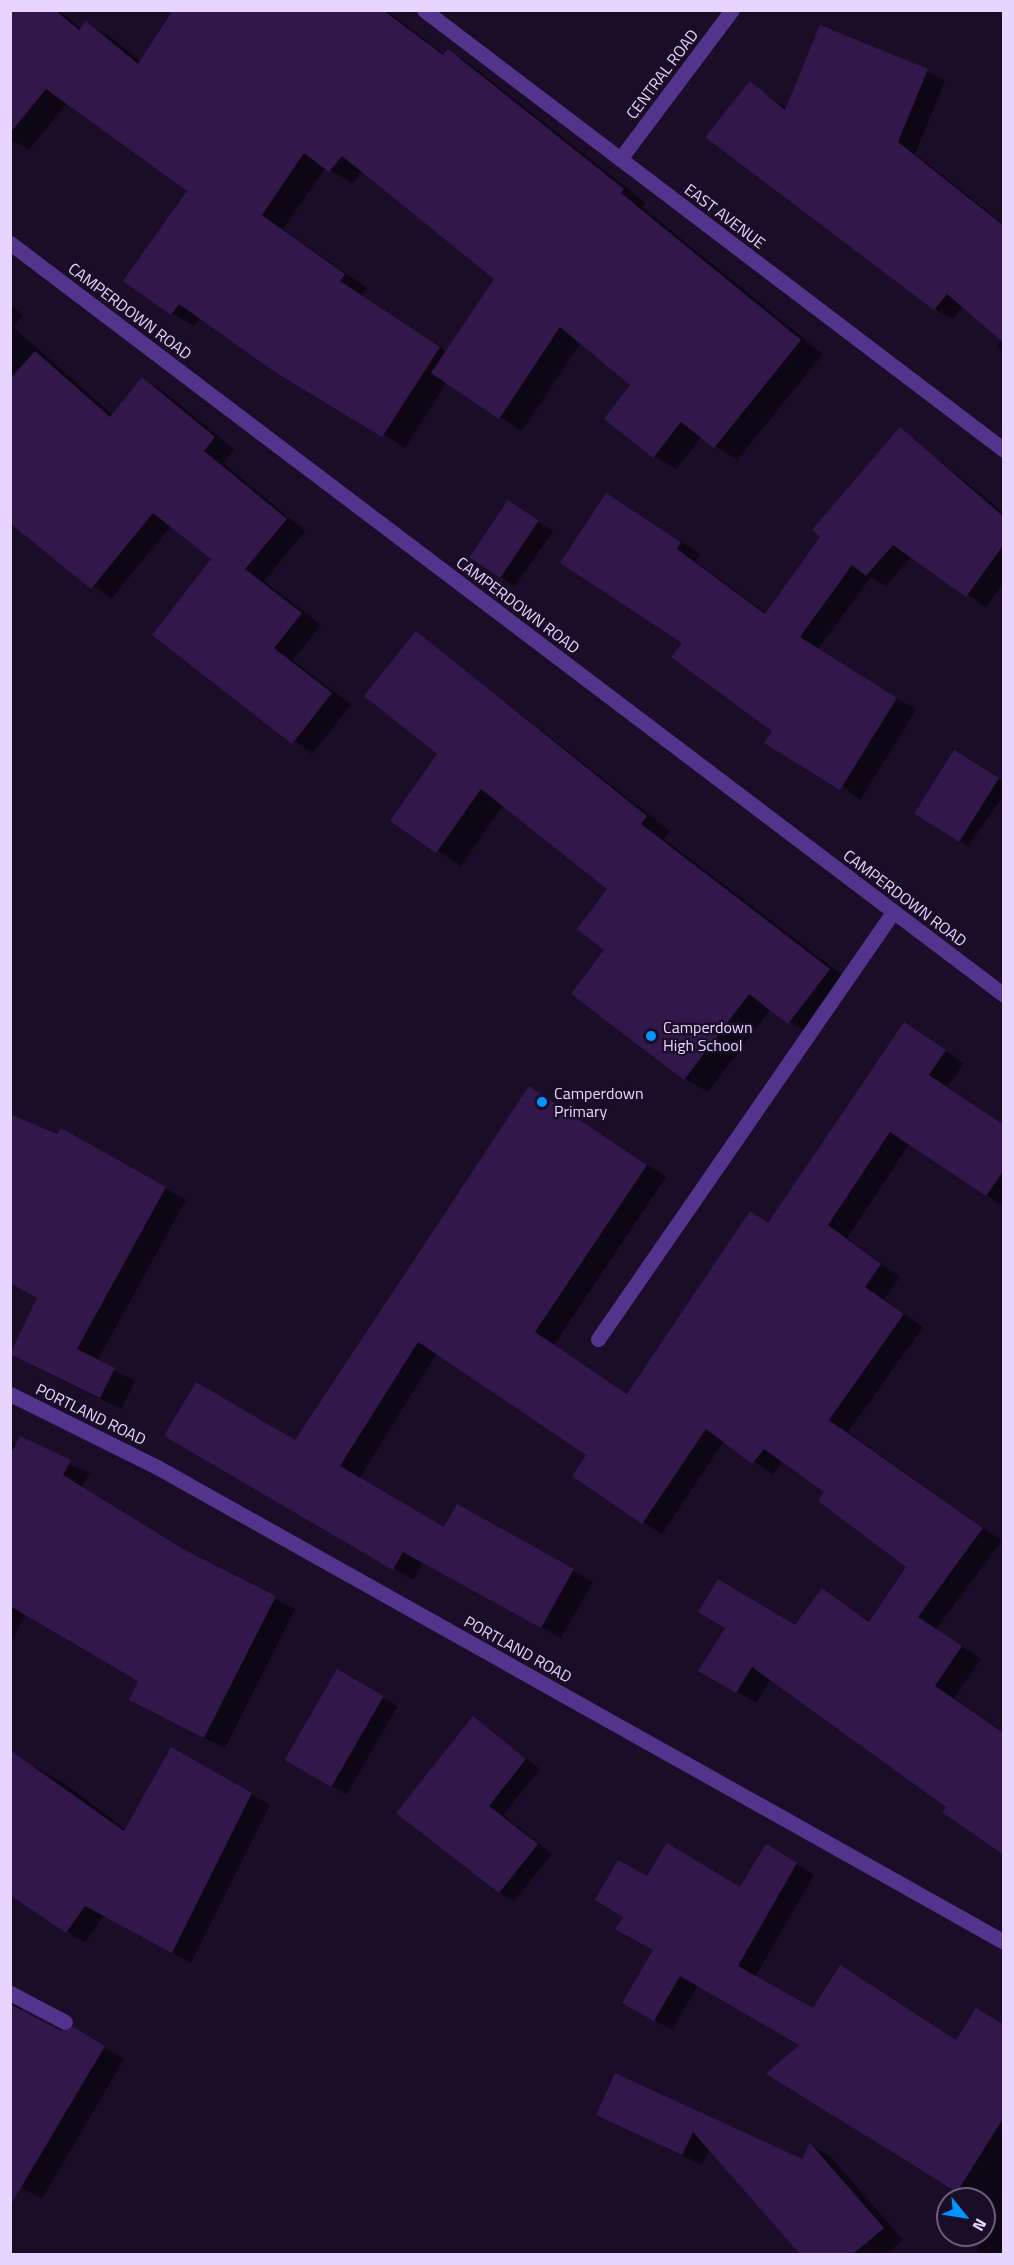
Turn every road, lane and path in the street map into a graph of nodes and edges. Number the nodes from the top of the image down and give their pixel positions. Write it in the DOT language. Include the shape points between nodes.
graph roads {
  1 [pos="424,10"];
  2 [pos="732,10"];
  3 [pos="620,159"];
  4 [pos="10,243"];
  5 [pos="1004,450"];
  6 [pos="893,912"];
  7 [pos="1004,995"];
  8 [pos="598,1339"];
  9 [pos="10,1394"];
  10 [pos="1004,1942"];
  11 [pos="10,1993"];
  12 [pos="66,2022"];
  1 -- 3 [label="street, EAST AVENUE"];
  2 -- 3 [label="street, CENTRAL ROAD"];
  3 -- 5 [label="street, EAST AVENUE"];
  4 -- 6 [label="street, CAMPERDOWN ROAD"];
  6 -- 7 [label="street, CAMPERDOWN ROAD"];
  6 -- 8 [label="street"];
  9 -- 10 [label="street, PORTLAND ROAD" via="157,1467"];
  11 -- 12 [label="street"];
}
